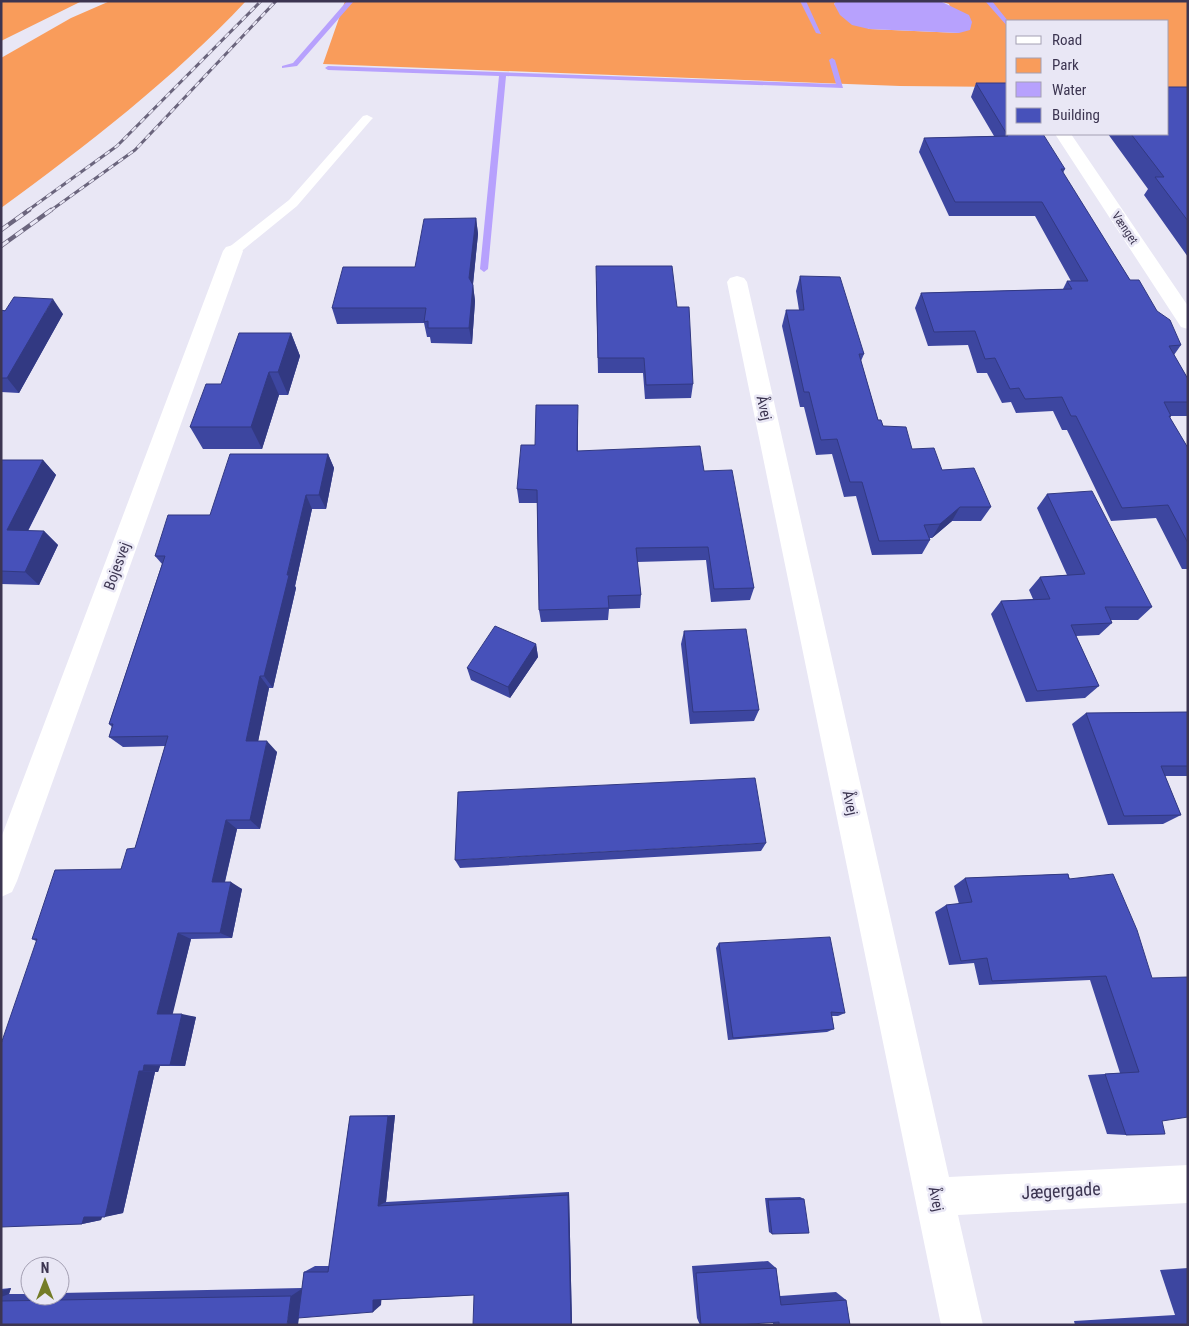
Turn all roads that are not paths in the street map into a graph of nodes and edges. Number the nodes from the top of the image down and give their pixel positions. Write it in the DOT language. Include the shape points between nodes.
graph roads {
  1 [pos="367,118"];
  2 [pos="1064,135"];
  3 [pos="233,250"];
  4 [pos="737,282"];
  5 [pos="1188,322"];
  6 [pos="1,881"];
  7 [pos="1188,1184"];
  8 [pos="935,1197"];
  9 [pos="962,1325"];
  1 -- 3 [label="lane" via="292,203"];
  2 -- 5 [label="street, Vænget"];
  3 -- 6 [label="street, Bojesvej"];
  4 -- 8 [label="street, Åvej"];
  7 -- 8 [label="street, Jægergade"];
  8 -- 9 [label="street, Åvej"];
}
